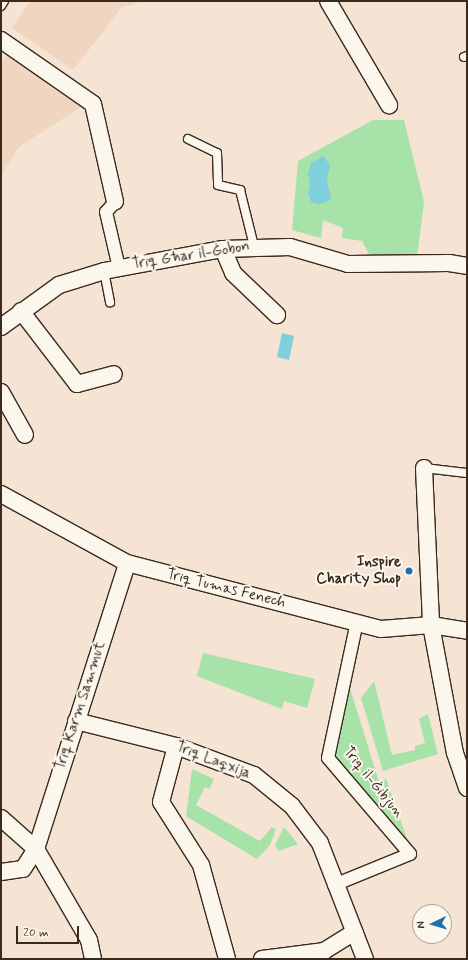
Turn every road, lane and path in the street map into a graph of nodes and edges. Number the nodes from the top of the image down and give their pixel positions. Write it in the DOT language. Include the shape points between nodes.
graph roads {
  1 [pos="4,1"];
  2 [pos="328,1"];
  3 [pos="1,6"];
  4 [pos="1,40"];
  5 [pos="389,105"];
  6 [pos="188,139"];
  7 [pos="115,202"];
  8 [pos="254,246"];
  9 [pos="223,249"];
  10 [pos="467,266"];
  11 [pos="112,270"];
  12 [pos="110,302"];
  13 [pos="21,311"];
  14 [pos="277,315"];
  15 [pos="1,327"];
  16 [pos="114,374"];
  17 [pos="1,392"];
  18 [pos="25,435"];
  19 [pos="424,468"];
  20 [pos="467,473"];
  21 [pos="1,494"];
  22 [pos="127,563"];
  23 [pos="357,622"];
  24 [pos="431,625"];
  25 [pos="467,631"];
  26 [pos="76,720"];
  27 [pos="176,746"];
  28 [pos="467,788"];
  29 [pos="1,818"];
  30 [pos="36,849"];
  31 [pos="1,872"];
  32 [pos="334,885"];
  33 [pos="355,932"];
  34 [pos="326,955"];
  35 [pos="93,959"];
  36 [pos="227,959"];
  37 [pos="262,959"];
  38 [pos="365,959"];
  1 -- 3 [label="lane"];
  2 -- 5 [label="street"];
  4 -- 7 [label="street" via="93,104"];
  6 -- 8 [label="lane" via="217,152 218,185 240,190"];
  7 -- 11 [label="street" via="106,212"];
  8 -- 9 [label="street, Triq Għar il-Ġobon"];
  8 -- 10 [label="street, Triq Għar il-Ġobon" via="290,247 348,264 449,263"];
  9 -- 11 [label="street, Triq Għar il-Ġobon"];
  9 -- 14 [label="street" via="233,273"];
  11 -- 12 [label="lane"];
  11 -- 13 [label="street, Triq Għar il-Ġobon" via="59,285"];
  13 -- 15 [label="street, Triq Għar il-Ġobon"];
  13 -- 16 [label="street" via="77,384"];
  17 -- 18 [label="street"];
  19 -- 20 [label="lane"];
  19 -- 24 [label="street"];
  21 -- 22 [label="street, Triq Tumas Fenech"];
  22 -- 23 [label="street, Triq Tumas Fenech"];
  22 -- 26 [label="street, Triq Karm Sammut"];
  23 -- 24 [label="street, Triq Tumas Fenech" via="380,629"];
  23 -- 32 [label="street, Triq il-Ġibjun" via="328,758 410,854"];
  24 -- 25 [label="street, Triq Tumas Fenech"];
  24 -- 28 [label="street" via="455,753"];
  26 -- 27 [label="street, Triq Laqxija"];
  26 -- 30 [label="street, Triq Karm Sammut"];
  27 -- 32 [label="street, Triq Laqxija" via="254,775 292,806 320,843"];
  27 -- 36 [label="street" via="161,802 201,865"];
  29 -- 30 [label="street"];
  30 -- 31 [label="street, Triq Karm Sammut" via="23,869"];
  30 -- 35 [label="street" via="89,940"];
  32 -- 33 [label="street, Triq Laqxija"];
  33 -- 34 [label="street"];
  33 -- 38 [label="street, Triq Laqxija"];
  34 -- 37 [label="street"];
}
